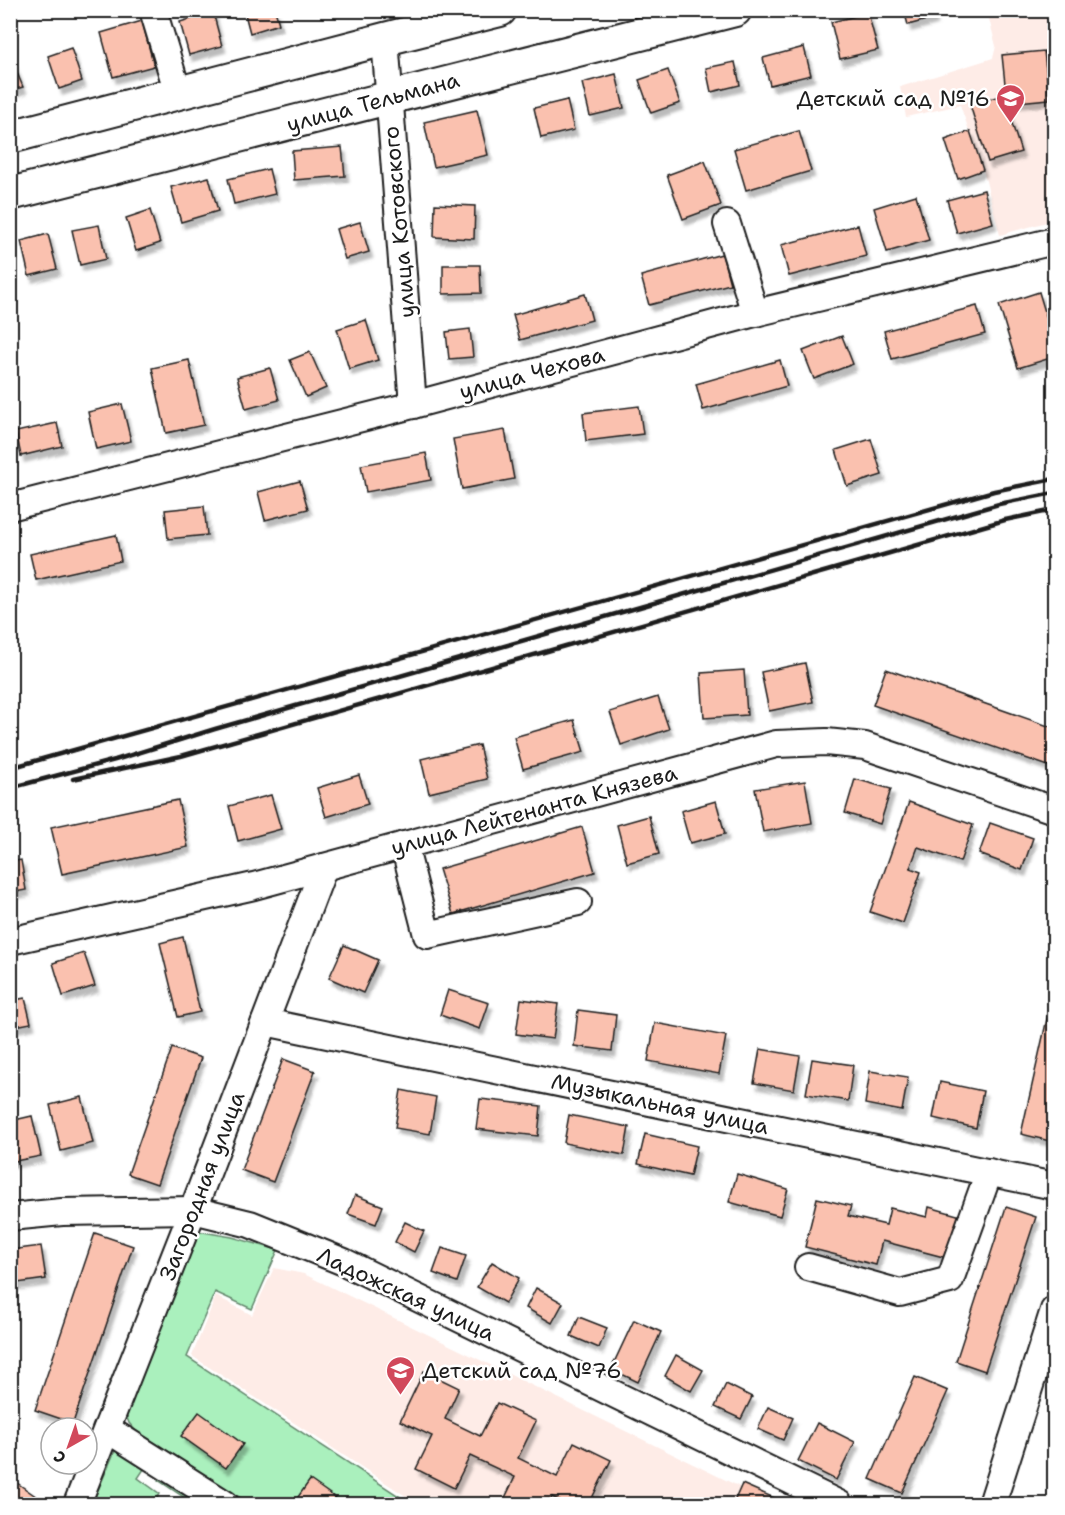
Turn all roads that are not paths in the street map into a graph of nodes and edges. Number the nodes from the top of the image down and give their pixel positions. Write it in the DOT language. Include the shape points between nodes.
graph roads {
  1 [pos="153,10"];
  2 [pos="500,10"];
  3 [pos="735,10"];
  4 [pos="385,39"];
  5 [pos="177,93"];
  6 [pos="389,98"];
  7 [pos="10,137"];
  8 [pos="10,194"];
  9 [pos="727,224"];
  10 [pos="1054,241"];
  11 [pos="755,313"];
  12 [pos="413,405"];
  13 [pos="10,507"];
  14 [pos="1054,810"];
  15 [pos="404,845"];
  16 [pos="324,867"];
  17 [pos="578,902"];
  18 [pos="10,941"];
  19 [pos="265,1022"];
  20 [pos="989,1172"];
  21 [pos="1054,1186"];
  22 [pos="193,1210"];
  23 [pos="10,1217"];
  24 [pos="808,1267"];
  25 [pos="1054,1310"];
  26 [pos="107,1429"];
  27 [pos="78,1504"];
  28 [pos="225,1504"];
  29 [pos="839,1504"];
  30 [pos="992,1504"];
  1 -- 5 [label="street"];
  2 -- 4 [label="main road"];
  3 -- 6 [label="main road, улица Тельмана"];
  4 -- 5 [label="main road"];
  4 -- 6 [label="street, улица Котовского"];
  5 -- 7 [label="main road"];
  6 -- 8 [label="main road, улица Тельмана"];
  6 -- 12 [label="street, улица Котовского"];
  9 -- 11 [label="street"];
  10 -- 11 [label="street, улица Чехова"];
  11 -- 12 [label="street, улица Чехова"];
  12 -- 13 [label="street, улица Чехова"];
  14 -- 15 [label="street, улица Лейтенанта Князева" via="865,746 826,742 776,744"];
  15 -- 16 [label="street, улица Лейтенанта Князева"];
  15 -- 17 [label="street" via="427,935"];
  16 -- 18 [label="street, улица Лейтенанта Князева"];
  16 -- 19 [label="street, Загородная улица"];
  19 -- 20 [label="street, Музыкальная улица"];
  19 -- 22 [label="street, Загородная улица"];
  20 -- 21 [label="street, Музыкальная улица"];
  20 -- 24 [label="street" via="950,1280 900,1293"];
  22 -- 23 [label="street, Ладожская улица" via="62,1212"];
  22 -- 26 [label="street, Загородная улица"];
  22 -- 29 [label="street, Ладожская улица" via="250,1224 344,1262"];
  25 -- 30 [label="street"];
  26 -- 27 [label="street, Загородная улица"];
  26 -- 28 [label="street"];
}
